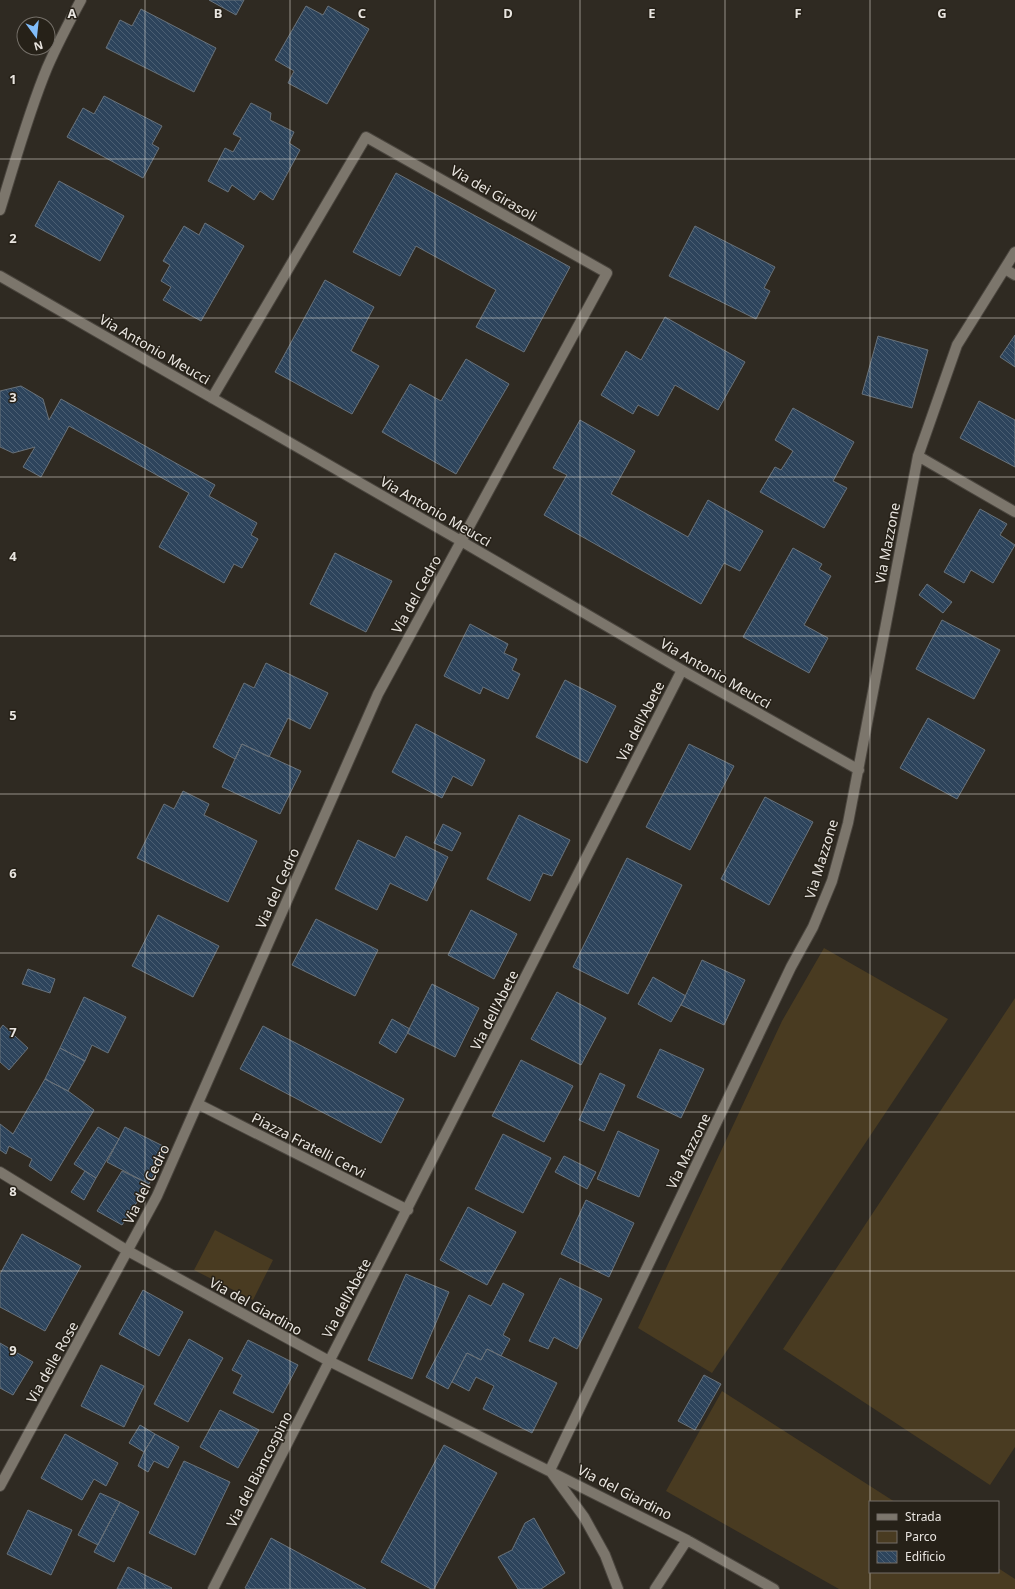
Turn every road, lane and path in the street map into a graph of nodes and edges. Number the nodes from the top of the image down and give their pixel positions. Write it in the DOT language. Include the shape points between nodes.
graph roads {
  1 [pos="81,0"];
  2 [pos="0,210"];
  3 [pos="1015,252"];
  4 [pos="1005,269"];
  5 [pos="1015,275"];
  6 [pos="0,276"];
  7 [pos="212,398"];
  8 [pos="918,456"];
  9 [pos="1015,512"];
  10 [pos="461,541"];
  11 [pos="682,670"];
  12 [pos="859,770"];
  13 [pos="198,1104"];
  14 [pos="0,1172"];
  15 [pos="408,1210"];
  16 [pos="128,1251"];
  17 [pos="329,1361"];
  18 [pos="550,1470"];
  19 [pos="0,1486"];
  20 [pos="687,1540"];
  21 [pos="214,1589"];
  22 [pos="618,1589"];
  23 [pos="655,1589"];
  24 [pos="774,1589"];
  1 -- 2 [label="street" via="47,67"];
  3 -- 4 [label="street, Via Mazzone"];
  4 -- 5 [label="street"];
  4 -- 8 [label="street, Via Mazzone" via="957,345"];
  6 -- 7 [label="street, Via Antonio Meucci"];
  7 -- 10 [label="street, Via Antonio Meucci"];
  7 -- 10 [label="street, Via dei Girasoli" via="366,137 607,273"];
  8 -- 9 [label="street"];
  8 -- 12 [label="street, Via Mazzone"];
  10 -- 11 [label="street, Via Antonio Meucci"];
  10 -- 13 [label="street, Via del Cedro" via="378,694"];
  11 -- 12 [label="street, Via Antonio Meucci"];
  11 -- 15 [label="street, Via dell'Abete"];
  12 -- 18 [label="street, Via Mazzone" via="832,881 813,927 788,974"];
  13 -- 15 [label="street, Piazza Fratelli Cervi"];
  13 -- 16 [label="street, Via del Cedro" via="157,1196"];
  14 -- 16 [label="street, Via del Giardino"];
  15 -- 17 [label="street, Via dell'Abete"];
  16 -- 17 [label="street, Via del Giardino"];
  16 -- 19 [label="street, Via delle Rose"];
  17 -- 18 [label="street, Via del Giardino"];
  17 -- 21 [label="street, Via del Biancospino"];
  18 -- 20 [label="street, Via del Giardino"];
  18 -- 22 [label="street, Via del Giardino" via="584,1517 605,1555"];
  20 -- 23 [label="street"];
  20 -- 24 [label="street, Via del Giardino"];
}
